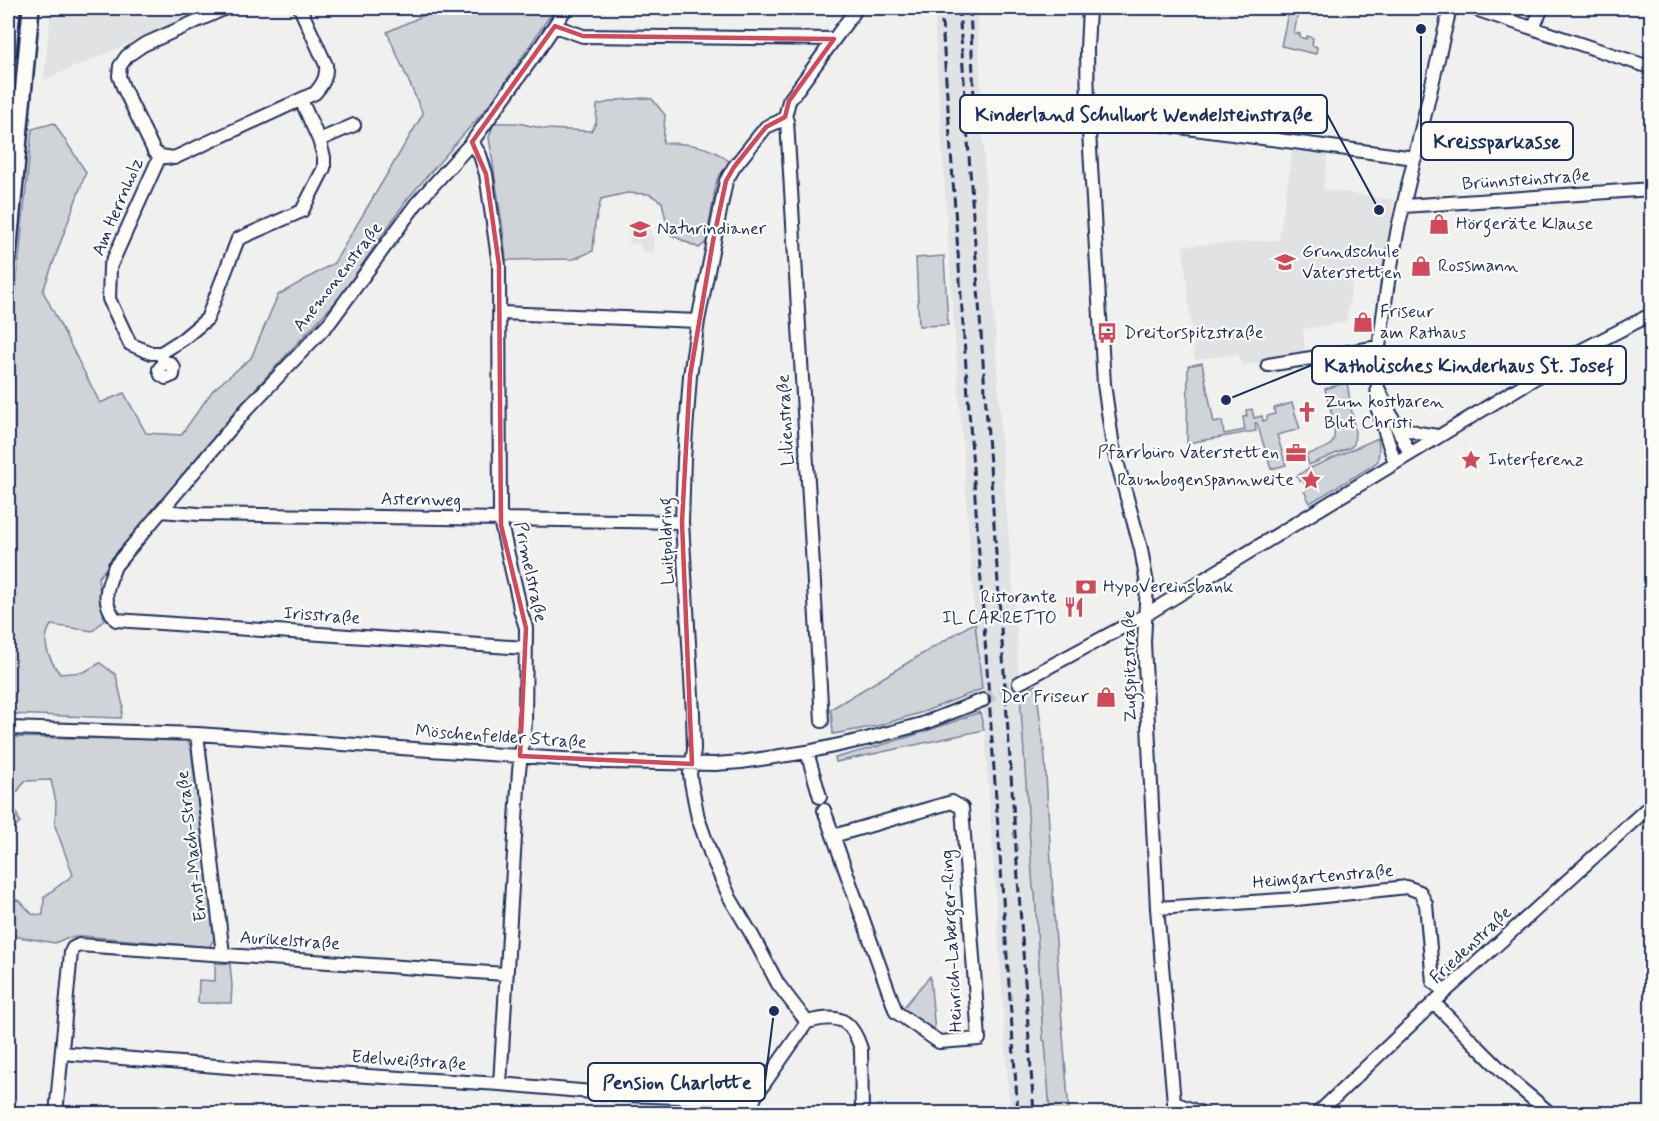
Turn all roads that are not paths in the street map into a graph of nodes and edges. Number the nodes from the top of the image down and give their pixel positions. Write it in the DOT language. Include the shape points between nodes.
graph roads {
  1 [pos="12,8"];
  2 [pos="31,8"];
  3 [pos="226,8"];
  4 [pos="300,8"];
  5 [pos="566,8"];
  6 [pos="857,8"];
  7 [pos="1089,8"];
  8 [pos="1450,8"];
  9 [pos="1472,8"];
  10 [pos="1542,8"];
  11 [pos="555,26"];
  12 [pos="1533,28"];
  13 [pos="834,39"];
  14 [pos="8,51"];
  15 [pos="1652,68"];
  16 [pos="301,100"];
  17 [pos="1088,115"];
  18 [pos="785,117"];
  19 [pos="354,125"];
  20 [pos="319,140"];
  21 [pos="472,142"];
  22 [pos="160,156"];
  23 [pos="1415,158"];
  24 [pos="1652,189"];
  25 [pos="1404,206"];
  26 [pos="8,256"];
  27 [pos="500,313"];
  28 [pos="1652,314"];
  29 [pos="698,321"];
  30 [pos="1379,347"];
  31 [pos="1268,365"];
  32 [pos="1378,386"];
  33 [pos="1397,426"];
  34 [pos="1437,436"];
  35 [pos="1410,454"];
  36 [pos="1395,463"];
  37 [pos="161,511"];
  38 [pos="500,520"];
  39 [pos="682,522"];
  40 [pos="1147,614"];
  41 [pos="116,620"];
  42 [pos="525,648"];
  43 [pos="1019,683"];
  44 [pos="982,700"];
  45 [pos="822,721"];
  46 [pos="8,728"];
  47 [pos="197,734"];
  48 [pos="807,752"];
  49 [pos="520,756"];
  50 [pos="692,764"];
  51 [pos="820,797"];
  52 [pos="1652,804"];
  53 [pos="824,810"];
  54 [pos="833,836"];
  55 [pos="1157,908"];
  56 [pos="223,954"];
  57 [pos="505,974"];
  58 [pos="1446,991"];
  59 [pos="1434,1003"];
  60 [pos="807,1022"];
  61 [pos="62,1053"];
  62 [pos="500,1084"];
  63 [pos="754,1100"];
  64 [pos="1175,1108"];
  65 [pos="56,1113"];
  66 [pos="743,1113"];
  67 [pos="862,1113"];
  68 [pos="1204,1113"];
  69 [pos="1317,1113"];
  70 [pos="1551,1113"];
  1 -- 14 [label="main road"];
  2 -- 26 [label="main road"];
  3 -- 22 [label="street" via="143,45 120,66 123,87"];
  4 -- 16 [label="street" via="327,74 315,93"];
  5 -- 11 [label="street, Anemonenstraße"];
  6 -- 13 [label="street"];
  7 -- 17 [label="street, Zugspitzstraße"];
  8 -- 23 [label="street"];
  9 -- 12 [label="street"];
  10 -- 12 [label="street"];
  11 -- 13 [label="street" via="583,36"];
  11 -- 21 [label="street, Anemonenstraße"];
  12 -- 15 [label="street"];
  13 -- 18 [label="street" via="789,101"];
  16 -- 20 [label="street, Am Herrnholz"];
  16 -- 22 [label="street" via="174,158"];
  17 -- 23 [label="street"];
  17 -- 40 [label="street, Zugspitzstraße" via="1104,390 1113,447 1142,549"];
  18 -- 29 [label="street, Luitpoldring" via="766,128 726,181"];
  18 -- 45 [label="street, Lilienstraße"];
  19 -- 20 [label="street"];
  20 -- 22 [label="street, Am Herrnholz" via="324,168 302,211 238,240 207,319 162,358 130,344 109,299 110,267"];
  21 -- 27 [label="street, Primelstraße" via="486,174 499,265"];
  21 -- 37 [label="street, Anemonenstraße" via="416,204 330,322 247,409"];
  23 -- 25 [label="street"];
  24 -- 25 [label="street, Brünnsteinstraße"];
  25 -- 30 [label="street"];
  27 -- 29 [label="street"];
  27 -- 38 [label="street, Primelstraße"];
  28 -- 34 [label="street" via="1576,352"];
  29 -- 39 [label="street, Luitpoldring" via="690,376"];
  30 -- 31 [label="street"];
  30 -- 32 [label="street"];
  32 -- 33 [label="street"];
  32 -- 36 [label="street" via="1377,407"];
  33 -- 34 [label="street"];
  33 -- 35 [label="street"];
  34 -- 35 [label="street"];
  35 -- 36 [label="street"];
  36 -- 40 [label="street"];
  37 -- 38 [label="street, Asternweg"];
  37 -- 41 [label="street, Anemonenstraße" via="115,566 106,596 108,609"];
  38 -- 39 [label="street, Asternweg"];
  38 -- 42 [label="street, Primelstraße" via="526,628"];
  39 -- 50 [label="street, Luitpoldring" via="693,713"];
  40 -- 43 [label="street"];
  40 -- 55 [label="street, Zugspitzstraße" via="1144,642"];
  41 -- 42 [label="street, Irisstraße"];
  42 -- 49 [label="street, Primelstraße" via="525,724"];
  44 -- 48 [label="street, Möschenfelder Straße" via="922,724"];
  46 -- 47 [label="street, Möschenfelder Straße"];
  47 -- 49 [label="street, Möschenfelder Straße"];
  47 -- 56 [label="street, Ernst-Mach-Straße"];
  48 -- 50 [label="street, Möschenfelder Straße" via="724,764"];
  48 -- 51 [label="street"];
  49 -- 50 [label="street, Möschenfelder Straße"];
  49 -- 57 [label="street, Primelstraße"];
  50 -- 60 [label="street, Luitpoldring" via="694,805 726,889 777,984"];
  52 -- 58 [label="street, Friedenstraße"];
  53 -- 54 [label="street, Heinrich-Laberger-Ring"];
  54 -- 54 [label="street, Heinrich-Laberger-Ring" via="952,802 962,808 980,1038 939,1042 896,1012"];
  55 -- 58 [label="street, Heimgartenstraße" via="1407,887 1419,892 1426,903 1433,982"];
  55 -- 64 [label="street, Zugspitzstraße"];
  56 -- 57 [label="street, Aurikelstraße"];
  56 -- 61 [label="street, Aurikelstraße" via="84,945 73,948"];
  57 -- 62 [label="street, Primelstraße"];
  58 -- 59 [label="street, Friedenstraße"];
  59 -- 69 [label="street, Friedenstraße"];
  59 -- 70 [label="street" via="1515,1084"];
  60 -- 63 [label="street"];
  60 -- 67 [label="street" via="825,1017 840,1019 858,1039"];
  61 -- 62 [label="street, Edelweißstraße"];
  61 -- 65 [label="street"];
  62 -- 63 [label="street, Edelweißstraße" via="626,1095"];
  63 -- 66 [label="street"];
  64 -- 68 [label="street"];
}
